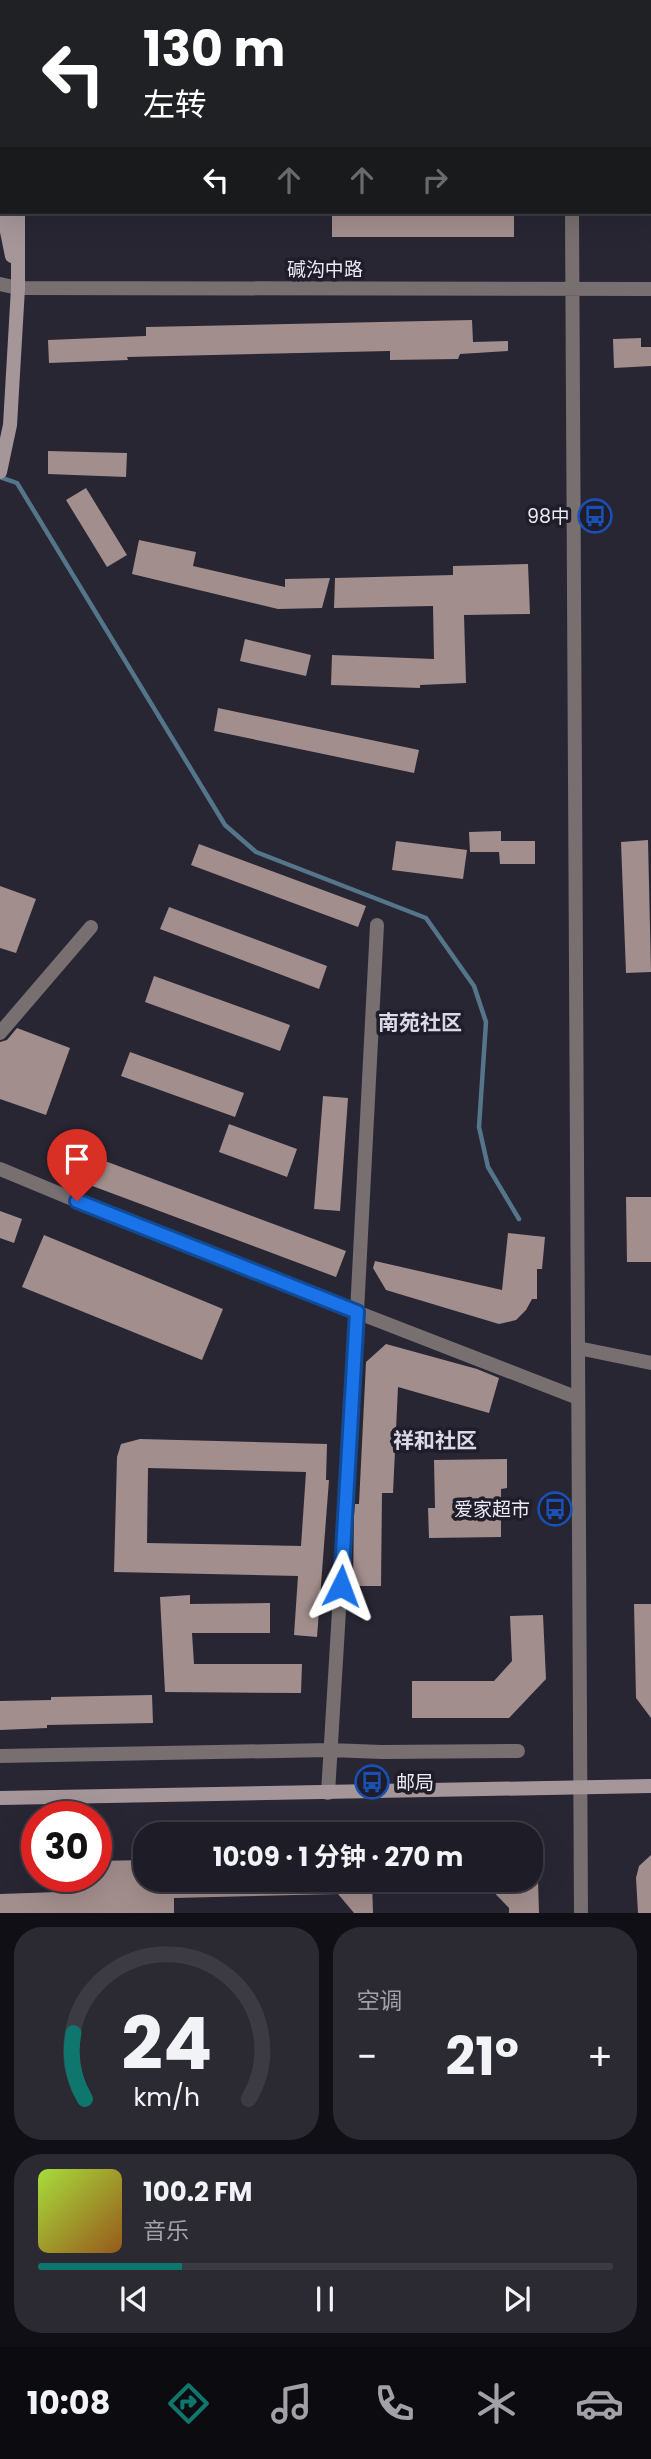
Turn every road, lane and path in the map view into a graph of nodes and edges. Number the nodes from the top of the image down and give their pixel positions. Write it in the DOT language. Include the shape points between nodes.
graph roads {
  1 [pos="3,214"];
  2 [pos="19,214"];
  3 [pos="572,214"];
  4 [pos="0,284"];
  5 [pos="18,288"];
  6 [pos="574,289"];
  7 [pos="651,289"];
  8 [pos="0,472"];
  9 [pos="377,925"];
  10 [pos="91,927"];
  11 [pos="0,1033"];
  12 [pos="0,1169"];
  13 [pos="357,1312"];
  14 [pos="578,1348"];
  15 [pos="651,1363"];
  16 [pos="578,1398"];
  17 [pos="330,1750"];
  18 [pos="518,1751"];
  19 [pos="0,1756"];
  20 [pos="651,1786"];
  21 [pos="579,1788"];
  22 [pos="328,1793"];
  23 [pos="0,1798"];
  24 [pos="581,1913"];
  1 -- 5 [label="main road"];
  2 -- 5 [label="main road"];
  3 -- 6 [label="street"];
  4 -- 5 [label="street, 碱沟中路"];
  5 -- 6 [label="street, 碱沟中路"];
  5 -- 8 [label="main road" via="10,425"];
  6 -- 7 [label="street, 碱沟中路"];
  6 -- 14 [label="street"];
  9 -- 13 [label="street"];
  10 -- 11 [label="street"];
  12 -- 13 [label="street"];
  13 -- 16 [label="street"];
  13 -- 17 [label="street"];
  14 -- 15 [label="street"];
  14 -- 16 [label="street"];
  16 -- 21 [label="street"];
  17 -- 18 [label="street"];
  17 -- 19 [label="street"];
  17 -- 22 [label="street"];
  20 -- 21 [label="main road"];
  21 -- 22 [label="main road"];
  21 -- 24 [label="street"];
  22 -- 23 [label="main road"];
}
